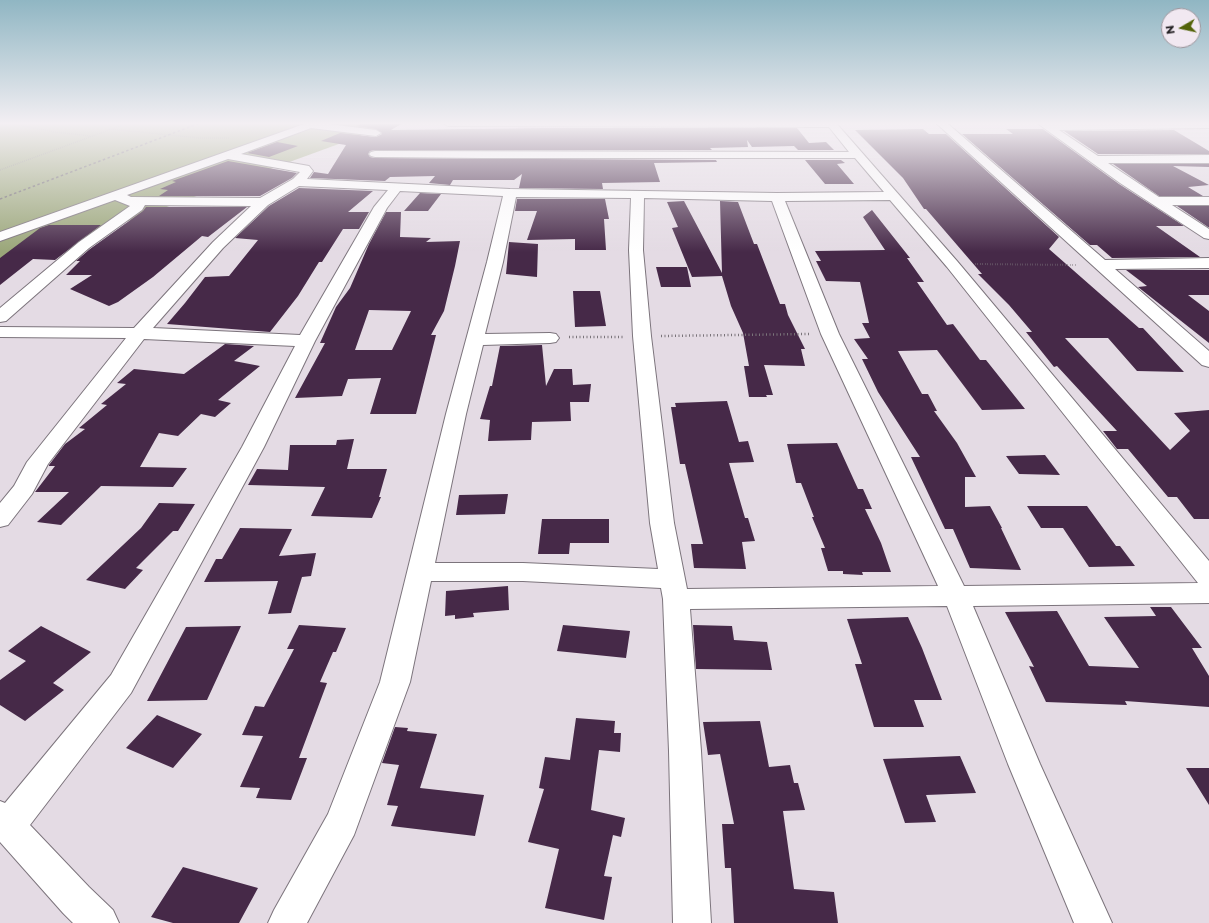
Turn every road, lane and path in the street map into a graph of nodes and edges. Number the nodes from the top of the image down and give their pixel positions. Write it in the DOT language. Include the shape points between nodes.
graph roads {
  1 [pos="11,166"];
  2 [pos="196,166"];
  3 [pos="289,166"];
  4 [pos="869,166"];
  5 [pos="990,166"];
  6 [pos="1104,166"];
  7 [pos="0,170"];
  8 [pos="297,182"];
  9 [pos="398,187"];
  10 [pos="510,193"];
  11 [pos="638,194"];
  12 [pos="114,195"];
  13 [pos="894,196"];
  14 [pos="777,197"];
  15 [pos="131,201"];
  16 [pos="1158,201"];
  17 [pos="1209,201"];
  18 [pos="263,202"];
  19 [pos="1209,235"];
  20 [pos="0,237"];
  21 [pos="1209,263"];
  22 [pos="952,264"];
  23 [pos="1102,265"];
  24 [pos="0,317"];
  25 [pos="0,332"];
  26 [pos="139,333"];
  27 [pos="830,334"];
  28 [pos="642,336"];
  29 [pos="550,338"];
  30 [pos="475,340"];
  31 [pos="306,341"];
  32 [pos="1209,361"];
  33 [pos="0,519"];
  34 [pos="420,572"];
  35 [pos="1209,579"];
  36 [pos="673,589"];
  37 [pos="1209,593"];
  38 [pos="956,596"];
  39 [pos="4,821"];
  40 [pos="100,923"];
  41 [pos="287,923"];
  42 [pos="692,923"];
  43 [pos="1093,923"];
  1 -- 7 [label="path"];
  2 -- 12 [label="street"];
  3 -- 8 [label="street" via="307,171"];
  4 -- 13 [label="street"];
  5 -- 23 [label="street"];
  6 -- 16 [label="street"];
  8 -- 9 [label="street"];
  8 -- 18 [label="street"];
  9 -- 10 [label="street"];
  9 -- 31 [label="street" via="381,207"];
  10 -- 11 [label="street"];
  10 -- 30 [label="street"];
  11 -- 14 [label="street"];
  11 -- 28 [label="street" via="636,250"];
  12 -- 15 [label="street"];
  12 -- 20 [label="street"];
  13 -- 14 [label="street"];
  13 -- 22 [label="street"];
  14 -- 27 [label="street"];
  15 -- 18 [label="street"];
  15 -- 24 [label="street" via="138,205 132,211 84,245"];
  16 -- 17 [label="street"];
  16 -- 19 [label="street"];
  18 -- 26 [label="street" via="218,245"];
  21 -- 23 [label="street"];
  22 -- 23 [label="path"];
  22 -- 35 [label="street"];
  23 -- 32 [label="street"];
  25 -- 26 [label="street"];
  26 -- 31 [label="street"];
  26 -- 33 [label="street" via="38,462 24,489"];
  27 -- 28 [label="path"];
  27 -- 38 [label="street"];
  28 -- 29 [label="path"];
  28 -- 36 [label="street" via="662,523"];
  29 -- 30 [label="street"];
  30 -- 34 [label="street"];
  31 -- 39 [label="street" via="253,446 121,684"];
  34 -- 36 [label="street" via="523,572"];
  34 -- 41 [label="street" via="395,682 345,815"];
  36 -- 38 [label="street"];
  36 -- 42 [label="street"];
  37 -- 38 [label="street"];
  38 -- 43 [label="street" via="1024,764"];
  39 -- 40 [label="street"];
}
